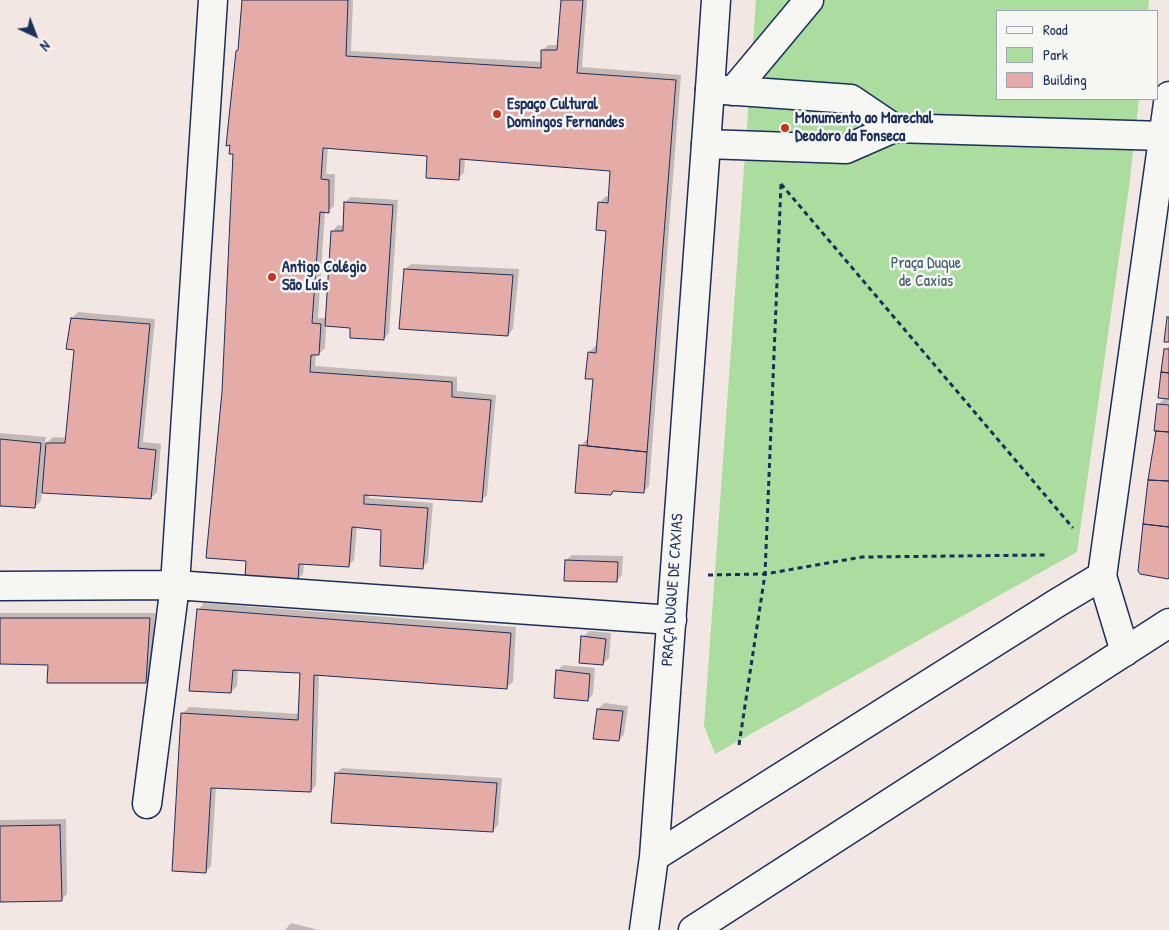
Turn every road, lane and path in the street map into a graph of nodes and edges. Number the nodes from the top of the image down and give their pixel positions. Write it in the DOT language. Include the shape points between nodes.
graph roads {
  1 [pos="213,0"];
  2 [pos="716,0"];
  3 [pos="809,0"];
  4 [pos="722,90"];
  5 [pos="1169,96"];
  6 [pos="894,128"];
  7 [pos="1164,136"];
  8 [pos="706,144"];
  9 [pos="1047,555"];
  10 [pos="1104,563"];
  11 [pos="765,574"];
  12 [pos="674,576"];
  13 [pos="175,585"];
  14 [pos="0,586"];
  15 [pos="672,620"];
  16 [pos="1169,624"];
  17 [pos="1125,652"];
  18 [pos="739,745"];
  19 [pos="147,804"];
  20 [pos="654,857"];
  21 [pos="644,930"];
  22 [pos="693,930"];
  1 -- 13 [label="street"];
  2 -- 4 [label="street, PRAÇA DUQUE DE CAXIAS"];
  3 -- 4 [label="street"];
  4 -- 6 [label="street" via="852,99"];
  4 -- 8 [label="street, PRAÇA DUQUE DE CAXIAS"];
  5 -- 7 [label="street"];
  6 -- 7 [label="street"];
  6 -- 8 [label="street" via="846,149"];
  7 -- 10 [label="street"];
  8 -- 12 [label="street, PRAÇA DUQUE DE CAXIAS"];
  9 -- 11 [label="path" via="862,557"];
  10 -- 11 [label="path" via="781,184"];
  10 -- 17 [label="street"];
  10 -- 20 [label="street" via="1057,603"];
  11 -- 12 [label="path"];
  11 -- 18 [label="path"];
  12 -- 15 [label="street, PRAÇA DUQUE DE CAXIAS"];
  13 -- 14 [label="street"];
  13 -- 15 [label="street"];
  13 -- 19 [label="street"];
  15 -- 20 [label="street, PRAÇA DUQUE DE CAXIAS"];
  16 -- 17 [label="street"];
  17 -- 22 [label="street"];
  20 -- 21 [label="street, PRAÇA DUQUE DE CAXIAS"];
}
